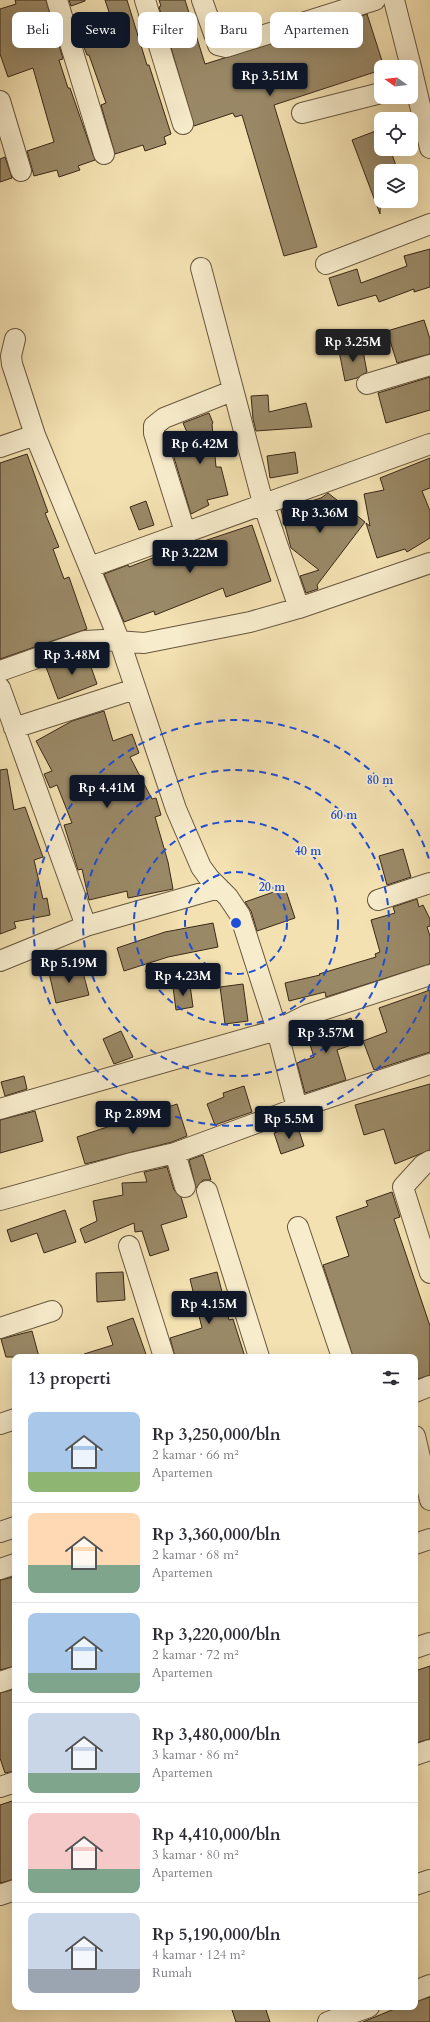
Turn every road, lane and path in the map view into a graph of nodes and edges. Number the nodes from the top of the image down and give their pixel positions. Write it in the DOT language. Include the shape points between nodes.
graph roads {
  1 [pos="57,0"];
  2 [pos="145,0"];
  3 [pos="202,0"];
  4 [pos="375,0"];
  5 [pos="394,0"];
  6 [pos="411,60"];
  7 [pos="418,90"];
  8 [pos="374,95"];
  9 [pos="0,101"];
  10 [pos="302,113"];
  11 [pos="183,124"];
  12 [pos="430,148"];
  13 [pos="104,154"];
  14 [pos="21,171"];
  15 [pos="430,224"];
  16 [pos="326,264"];
  17 [pos="201,268"];
  18 [pos="15,339"];
  19 [pos="430,365"];
  20 [pos="366,384"];
  21 [pos="232,391"];
  22 [pos="35,435"];
  23 [pos="430,444"];
  24 [pos="0,447"];
  25 [pos="264,504"];
  26 [pos="185,532"];
  27 [pos="430,563"];
  28 [pos="90,566"];
  29 [pos="299,608"];
  30 [pos="120,642"];
  31 [pos="0,671"];
  32 [pos="0,688"];
  33 [pos="135,689"];
  34 [pos="14,728"];
  35 [pos="430,883"];
  36 [pos="219,888"];
  37 [pos="378,900"];
  38 [pos="86,926"];
  39 [pos="0,961"];
  40 [pos="430,975"];
  41 [pos="277,1030"];
  42 [pos="430,1064"];
  43 [pos="296,1108"];
  44 [pos="0,1109"];
  45 [pos="175,1153"];
  46 [pos="430,1161"];
  47 [pos="185,1187"];
  48 [pos="207,1191"];
  49 [pos="0,1200"];
  50 [pos="298,1227"];
  51 [pos="129,1246"];
  52 [pos="430,1273"];
  53 [pos="52,1311"];
  54 [pos="0,1328"];
  55 [pos="163,1354"];
  56 [pos="258,1354"];
  57 [pos="341,1354"];
  58 [pos="430,1386"];
  59 [pos="418,1391"];
  60 [pos="12,1420"];
  61 [pos="0,1424"];
  62 [pos="418,1449"];
  63 [pos="430,1500"];
  64 [pos="12,1528"];
  65 [pos="0,1532"];
  66 [pos="430,1539"];
  67 [pos="418,1543"];
  68 [pos="12,1565"];
  69 [pos="0,1569"];
  70 [pos="430,1643"];
  71 [pos="418,1647"];
  72 [pos="12,1678"];
  73 [pos="0,1682"];
  74 [pos="430,1750"];
  75 [pos="418,1754"];
  76 [pos="12,1783"];
  77 [pos="0,1787"];
  78 [pos="430,1880"];
  79 [pos="418,1884"];
  80 [pos="12,1891"];
  81 [pos="0,1895"];
  82 [pos="430,1985"];
  83 [pos="418,1990"];
  84 [pos="360,2010"];
  85 [pos="328,2022"];
  1 -- 13 [label="street"];
  2 -- 11 [label="street"];
  3 -- 4 [label="street" via="218,44 226,47"];
  5 -- 6 [label="street"];
  7 -- 12 [label="street"];
  8 -- 10 [label="street"];
  9 -- 14 [label="street"];
  15 -- 16 [label="street"];
  17 -- 21 [label="street"];
  18 -- 22 [label="street" via="12,364"];
  19 -- 20 [label="street"];
  21 -- 25 [label="street"];
  21 -- 26 [label="street" via="164,418 154,426"];
  22 -- 24 [label="street"];
  22 -- 28 [label="street"];
  23 -- 25 [label="street"];
  25 -- 26 [label="street"];
  25 -- 29 [label="street"];
  26 -- 28 [label="street"];
  27 -- 29 [label="street"];
  28 -- 30 [label="street"];
  29 -- 30 [label="street" via="250,622 151,642"];
  30 -- 31 [label="street" via="85,641"];
  30 -- 33 [label="street"];
  32 -- 34 [label="street"];
  33 -- 34 [label="street"];
  33 -- 36 [label="street" via="179,816 202,867"];
  34 -- 38 [label="street"];
  35 -- 37 [label="street"];
  36 -- 38 [label="street"];
  36 -- 41 [label="street" via="240,915"];
  38 -- 39 [label="street"];
  40 -- 41 [label="street" via="307,1015"];
  41 -- 43 [label="street"];
  41 -- 44 [label="street"];
  42 -- 43 [label="street"];
  43 -- 45 [label="street"];
  45 -- 47 [label="street"];
  45 -- 49 [label="street"];
  46 -- 52 [label="street" via="403,1186"];
  48 -- 56 [label="street"];
  50 -- 57 [label="street"];
  51 -- 55 [label="street"];
  53 -- 54 [label="street"];
  58 -- 59 [label="street"];
  60 -- 61 [label="street"];
  62 -- 63 [label="street"];
  64 -- 65 [label="street"];
  66 -- 67 [label="street"];
  68 -- 69 [label="street"];
  70 -- 71 [label="street"];
  72 -- 73 [label="street"];
  74 -- 75 [label="street"];
  76 -- 77 [label="street"];
  78 -- 79 [label="street"];
  80 -- 81 [label="street"];
  82 -- 83 [label="street"];
  84 -- 85 [label="street"];
}
